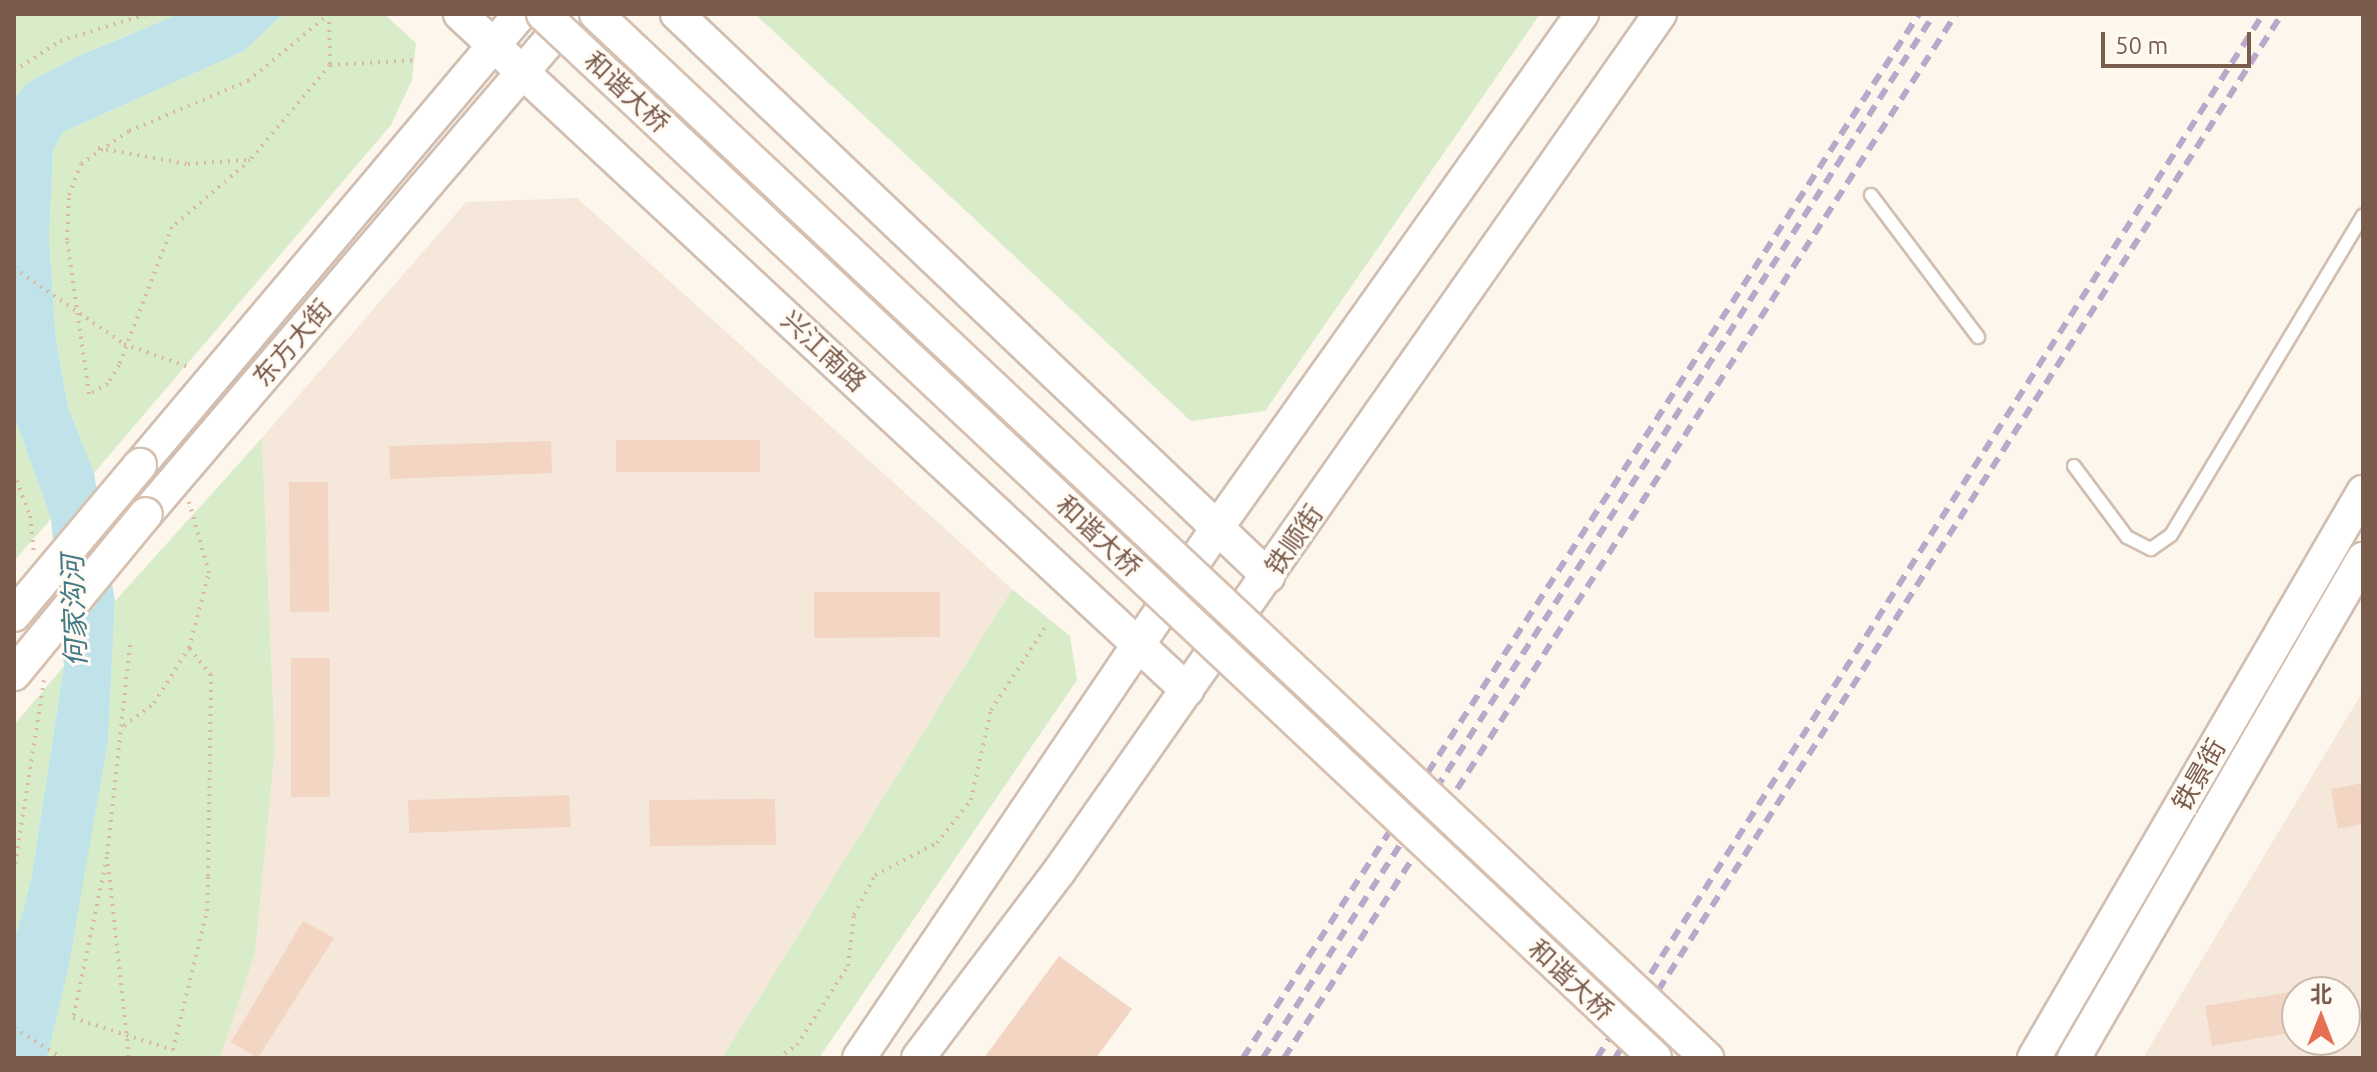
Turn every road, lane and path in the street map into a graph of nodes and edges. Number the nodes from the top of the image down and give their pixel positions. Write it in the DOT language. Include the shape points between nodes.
graph roads {
  1 [pos="148,14"];
  2 [pos="328,14"];
  3 [pos="460,14"];
  4 [pos="520,14"];
  5 [pos="543,14"];
  6 [pos="572,14"];
  7 [pos="596,14"];
  8 [pos="677,14"];
  9 [pos="1582,14"];
  10 [pos="1660,14"];
  11 [pos="494,45"];
  12 [pos="418,60"];
  13 [pos="330,65"];
  14 [pos="14,71"];
  15 [pos="524,73"];
  16 [pos="98,148"];
  17 [pos="250,160"];
  18 [pos="1871,195"];
  19 [pos="2363,215"];
  20 [pos="14,268"];
  21 [pos="74,310"];
  22 [pos="1978,337"];
  23 [pos="124,344"];
  24 [pos="218,377"];
  25 [pos="2074,466"];
  26 [pos="181,473"];
  27 [pos="2363,492"];
  28 [pos="1219,525"];
  29 [pos="2363,559"];
  30 [pos="1268,576"];
  31 [pos="14,615"];
  32 [pos="1046,626"];
  33 [pos="130,645"];
  34 [pos="1141,645"];
  35 [pos="189,648"];
  36 [pos="14,674"];
  37 [pos="1187,690"];
  38 [pos="124,726"];
  39 [pos="107,857"];
  40 [pos="1058,873"];
  41 [pos="14,1028"];
  42 [pos="125,1036"];
  43 [pos="62,1058"];
  44 [pos="129,1058"];
  45 [pos="778,1058"];
  46 [pos="859,1058"];
  47 [pos="918,1058"];
  48 [pos="941,1058"];
  49 [pos="1655,1058"];
  50 [pos="1707,1058"];
  51 [pos="2034,1058"];
  52 [pos="2074,1058"];
  1 -- 14 [label="path" via="60,41"];
  2 -- 13 [label="path"];
  2 -- 16 [label="path" via="248,81"];
  3 -- 11 [label="main road, 兴江南路"];
  4 -- 11 [label="main road, 东方大街"];
  5 -- 49 [label="main road, 和谐大桥, bridge"];
  6 -- 15 [label="main road, 东方大街"];
  7 -- 50 [label="main road, 和谐大桥, bridge"];
  8 -- 28 [label="main road"];
  9 -- 28 [label="main road"];
  10 -- 30 [label="main road, 铁顺街"];
  11 -- 15 [label="main road, 兴江南路"];
  11 -- 24 [label="main road, 东方大街"];
  12 -- 13 [label="path"];
  13 -- 17 [label="path"];
  15 -- 26 [label="main road, 东方大街"];
  15 -- 34 [label="main road, 兴江南路"];
  16 -- 17 [label="path" via="188,164"];
  16 -- 21 [label="path" via="81,164 69,195"];
  17 -- 23 [label="path" via="172,227"];
  18 -- 22 [label="lane"];
  19 -- 25 [label="lane" via="2171,535 2151,549 2127,537"];
  20 -- 21 [label="path"];
  21 -- 23 [label="path"];
  21 -- 23 [label="path" via="89,394 108,384"];
  23 -- 24 [label="path"];
  24 -- 31 [label="main road, 东方大街, bridge"];
  26 -- 35 [label="path" via="209,573"];
  26 -- 36 [label="main road, 东方大街, bridge"];
  27 -- 51 [label="main road, 铁景街"];
  28 -- 30 [label="main road"];
  28 -- 34 [label="main road"];
  29 -- 52 [label="main road, 铁景街"];
  30 -- 37 [label="main road, 铁顺街"];
  32 -- 45 [label="path" via="991,710 971,800 937,843 875,875 866,887 854,915 848,966 797,1045"];
  33 -- 38 [label="path"];
  34 -- 37 [label="main road, 兴江南路"];
  34 -- 46 [label="main road"];
  35 -- 38 [label="path" via="154,703"];
  35 -- 42 [label="path" via="211,675 213,703 207,911 173,1050"];
  37 -- 40 [label="main road, 铁顺街"];
  38 -- 39 [label="path"];
  39 -- 42 [label="path"];
  39 -- 42 [label="path" via="73,1018"];
  40 -- 47 [label="main road, 铁顺街"];
  40 -- 48 [label="main road"];
  41 -- 43 [label="path"];
  42 -- 44 [label="path"];
}
